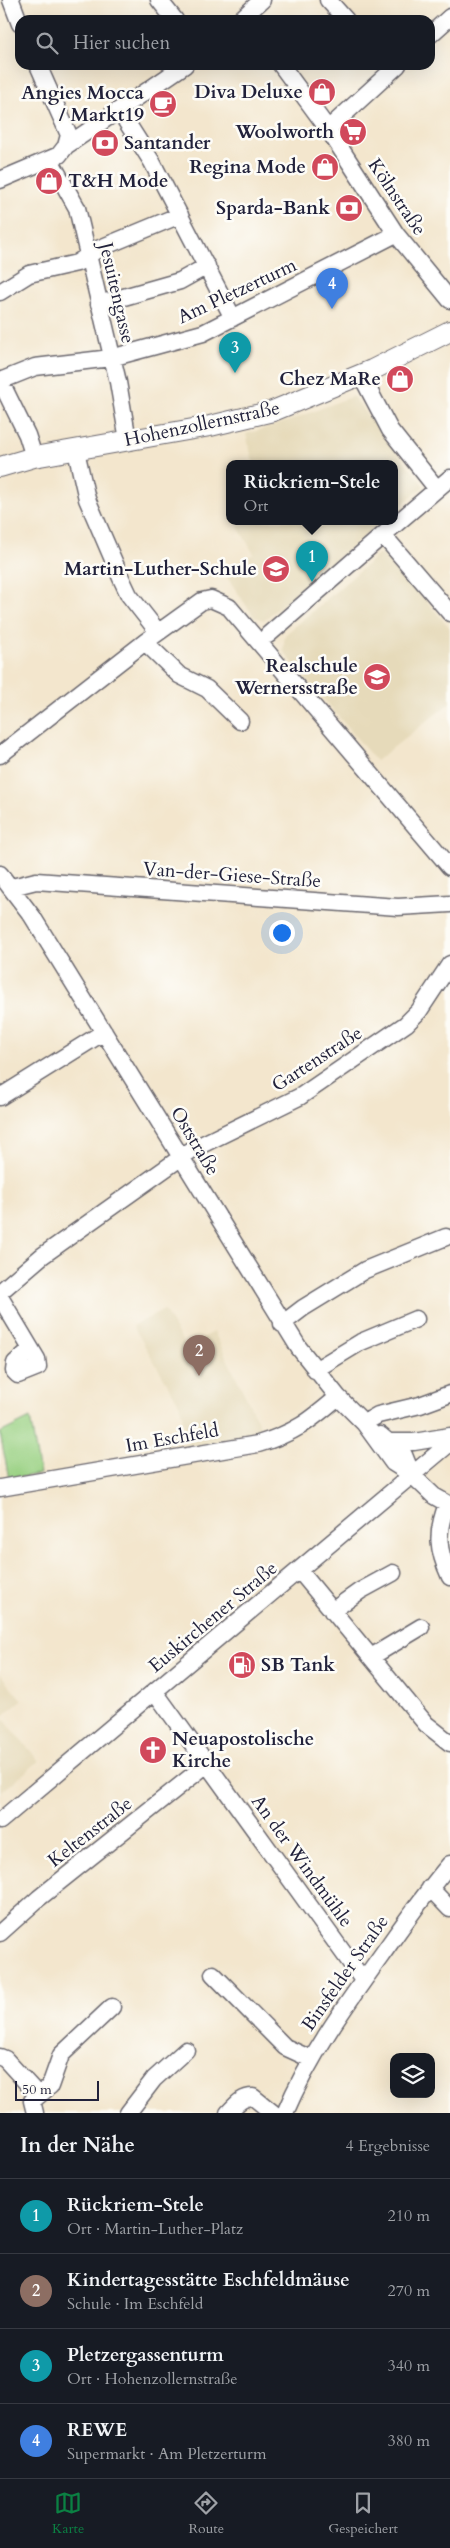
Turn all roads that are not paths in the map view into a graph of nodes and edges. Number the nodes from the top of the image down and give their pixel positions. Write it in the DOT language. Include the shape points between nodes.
graph roads {
  1 [pos="10,0"];
  2 [pos="262,0"];
  3 [pos="328,0"];
  4 [pos="0,4"];
  5 [pos="16,15"];
  6 [pos="248,15"];
  7 [pos="342,15"];
  8 [pos="450,16"];
  9 [pos="435,30"];
  10 [pos="40,70"];
  11 [pos="178,70"];
  12 [pos="285,70"];
  13 [pos="388,70"];
  14 [pos="119,110"];
  15 [pos="328,129"];
  16 [pos="66,146"];
  17 [pos="50,160"];
  18 [pos="0,180"];
  19 [pos="180,215"];
  20 [pos="396,234"];
  21 [pos="89,255"];
  22 [pos="206,266"];
  23 [pos="0,292"];
  24 [pos="450,300"];
  25 [pos="99,304"];
  26 [pos="234,318"];
  27 [pos="450,331"];
  28 [pos="112,358"];
  29 [pos="361,375"];
  30 [pos="0,380"];
  31 [pos="128,440"];
  32 [pos="76,451"];
  33 [pos="34,457"];
  34 [pos="0,467"];
  35 [pos="450,478"];
  36 [pos="437,489"];
  37 [pos="398,522"];
  38 [pos="395,525"];
  39 [pos="383,535"];
  40 [pos="450,613"];
  41 [pos="158,632"];
  42 [pos="268,634"];
  43 [pos="145,642"];
  44 [pos="240,721"];
  45 [pos="0,755"];
  46 [pos="450,867"];
  47 [pos="0,874"];
  48 [pos="12,887"];
  49 [pos="450,904"];
  50 [pos="450,964"];
  51 [pos="104,1032"];
  52 [pos="0,1097"];
  53 [pos="182,1158"];
  54 [pos="446,1237"];
  55 [pos="0,1292"];
  56 [pos="0,1297"];
  57 [pos="416,1319"];
  58 [pos="282,1324"];
  59 [pos="31,1349"];
  60 [pos="315,1370"];
  61 [pos="450,1394"];
  62 [pos="338,1397"];
  63 [pos="364,1423"];
  64 [pos="450,1436"];
  65 [pos="390,1442"];
  66 [pos="450,1442"];
  67 [pos="412,1475"];
  68 [pos="0,1488"];
  69 [pos="449,1505"];
  70 [pos="299,1570"];
  71 [pos="393,1573"];
  72 [pos="450,1577"];
  73 [pos="332,1611"];
  74 [pos="421,1627"];
  75 [pos="371,1657"];
  76 [pos="155,1692"];
  77 [pos="450,1743"];
  78 [pos="207,1764"];
  79 [pos="0,1820"];
  80 [pos="450,1864"];
  81 [pos="430,1888"];
  82 [pos="450,1909"];
  83 [pos="0,1933"];
  84 [pos="213,1974"];
  85 [pos="363,1980"];
  86 [pos="112,2007"];
  87 [pos="186,2050"];
  88 [pos="0,2057"];
  89 [pos="311,2059"];
  90 [pos="38,2095"];
  91 [pos="35,2113"];
  92 [pos="128,2113"];
  93 [pos="228,2113"];
  94 [pos="273,2113"];
  95 [pos="285,2113"];
  1 -- 4 [label="street"];
  1 -- 5 [label="street"];
  2 -- 6 [label="street"];
  3 -- 7 [label="street"];
  8 -- 9 [label="street"];
  10 -- 16 [label="street" via="69,135"];
  11 -- 14 [label="street"];
  12 -- 15 [label="street, Kölnstraße"];
  13 -- 15 [label="street"];
  14 -- 16 [label="street"];
  14 -- 19 [label="street"];
  15 -- 20 [label="street, Kölnstraße"];
  16 -- 17 [label="street"];
  17 -- 18 [label="street"];
  17 -- 21 [label="street, Jesuitengasse" via="77,208"];
  19 -- 21 [label="street"];
  19 -- 22 [label="street"];
  20 -- 24 [label="street, Kölnstraße"];
  20 -- 26 [label="street, Am Pletzerturm"];
  21 -- 23 [label="street" via="77,263 28,274"];
  21 -- 25 [label="street, Jesuitengasse"];
  22 -- 25 [label="street" via="180,281"];
  22 -- 26 [label="street"];
  25 -- 28 [label="street, Jesuitengasse"];
  26 -- 28 [label="street, Am Pletzerturm" via="193,337"];
  27 -- 29 [label="main road, Hohenzollernstraße"];
  28 -- 30 [label="street, Am Pletzerturm" via="35,368"];
  28 -- 31 [label="street, Jesuitengasse"];
  29 -- 31 [label="main road, Hohenzollernstraße" via="273,411"];
  29 -- 36 [label="street" via="390,430"];
  30 -- 33 [label="street"];
  31 -- 32 [label="main road, Hohenzollernstraße"];
  32 -- 33 [label="main road, Hohenzollernstraße"];
  32 -- 41 [label="street" via="88,499 121,578"];
  33 -- 34 [label="main road, Hohenzollernstraße"];
  35 -- 36 [label="street"];
  36 -- 37 [label="street"];
  38 -- 39 [label="street"];
  39 -- 40 [label="street"];
  39 -- 42 [label="street"];
  41 -- 43 [label="street"];
  41 -- 46 [label="street" via="202,601 221,601"];
  43 -- 44 [label="street" via="180,675 207,689"];
  43 -- 45 [label="street"];
  47 -- 48 [label="street, Oststraße"];
  48 -- 49 [label="street, Van-der-Giese-Straße" via="36,881 398,907"];
  48 -- 51 [label="street, Oststraße"];
  50 -- 53 [label="street, Gartenstraße" via="419,1011 406,1024 302,1096 193,1149"];
  51 -- 52 [label="street"];
  51 -- 53 [label="street, Oststraße"];
  53 -- 55 [label="street" via="42,1256"];
  53 -- 58 [label="street, Oststraße"];
  54 -- 58 [label="street" via="366,1270"];
  56 -- 59 [label="street"];
  57 -- 60 [label="street" via="361,1342"];
  58 -- 60 [label="street, Oststraße"];
  60 -- 62 [label="street, Oststraße"];
  61 -- 63 [label="street" via="378,1415"];
  62 -- 63 [label="street, Oststraße"];
  62 -- 68 [label="street, Im Eschfeld" via="306,1424 280,1438 258,1444"];
  63 -- 65 [label="street, Oststraße"];
  63 -- 67 [label="street, Oststraße" via="393,1463"];
  64 -- 65 [label="street"];
  65 -- 67 [label="street, Oststraße" via="404,1455"];
  66 -- 67 [label="street, Euskirchener Straße"];
  67 -- 69 [label="street"];
  67 -- 70 [label="street, Euskirchener Straße"];
  69 -- 72 [label="street" via="440,1523 439,1540"];
  70 -- 73 [label="street"];
  70 -- 76 [label="street, Euskirchener Straße"];
  71 -- 73 [label="street"];
  73 -- 75 [label="street"];
  74 -- 75 [label="street"];
  75 -- 77 [label="street" via="426,1724"];
  76 -- 78 [label="street, An der Windmühle"];
  76 -- 79 [label="street, Euskirchener Straße"];
  78 -- 83 [label="street, Keltenstraße"];
  78 -- 85 [label="street, An der Windmühle"];
  80 -- 81 [label="street, Binsfelder Straße"];
  81 -- 82 [label="street"];
  81 -- 85 [label="street, Binsfelder Straße"];
  84 -- 89 [label="street" via="280,2043"];
  85 -- 89 [label="street, Binsfelder Straße"];
  86 -- 90 [label="street" via="61,2055 50,2086"];
  87 -- 92 [label="street" via="154,2079"];
  88 -- 90 [label="street"];
  89 -- 95 [label="street, Binsfelder Straße"];
  90 -- 91 [label="street" via="32,2101"];
  93 -- 94 [label="street" via="241,2100 253,2097"];
}
